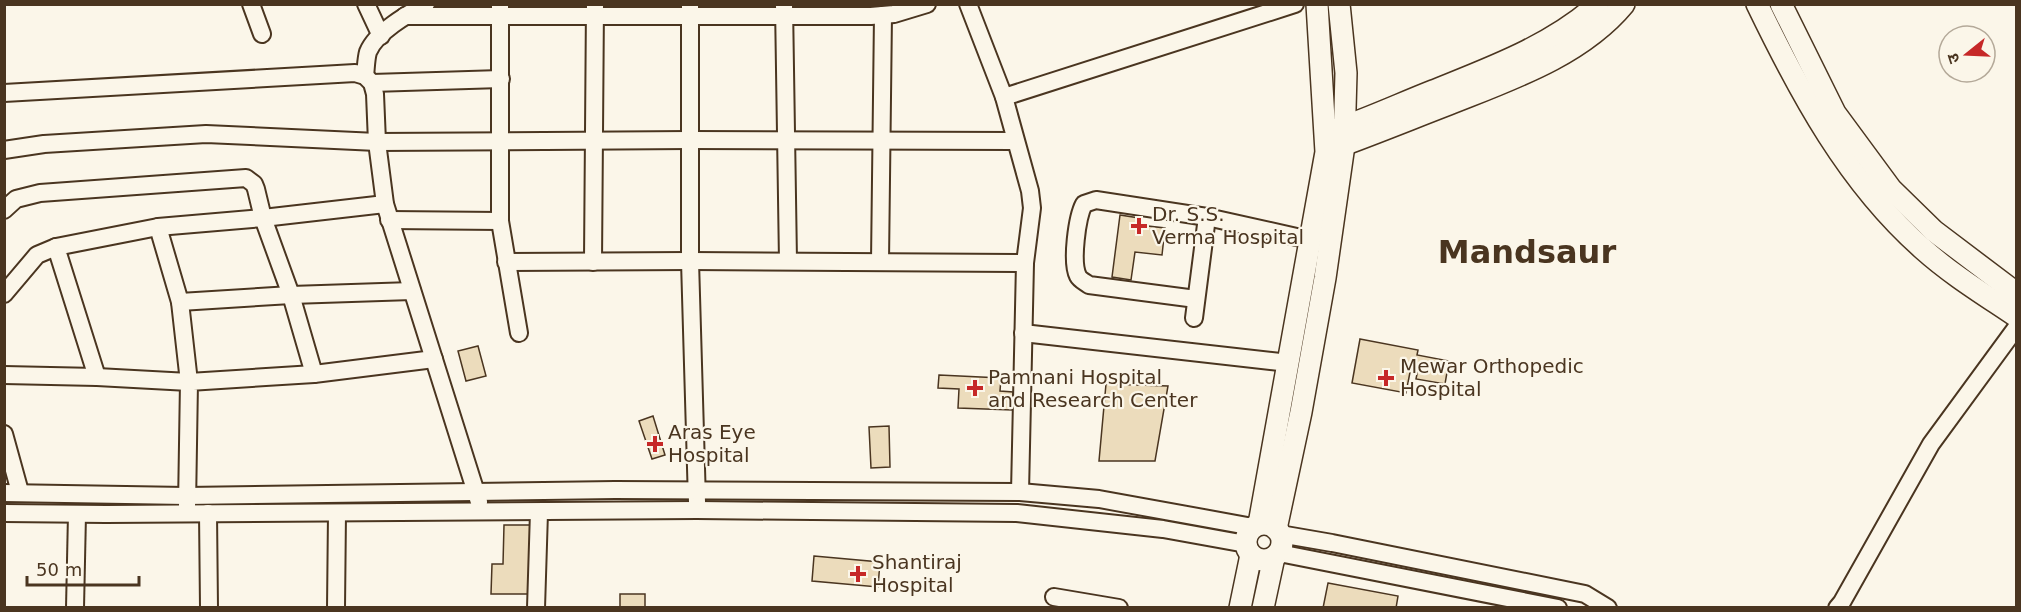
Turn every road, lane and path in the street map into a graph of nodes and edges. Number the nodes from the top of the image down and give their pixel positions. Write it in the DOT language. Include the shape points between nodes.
graph roads {
  1 [pos="251,4"];
  2 [pos="366,4"];
  3 [pos="426,4"];
  4 [pos="927,4"];
  5 [pos="968,4"];
  6 [pos="1295,4"];
  7 [pos="1317,4"];
  8 [pos="1339,4"];
  9 [pos="1598,4"];
  10 [pos="1624,4"];
  11 [pos="1757,4"];
  12 [pos="1781,4"];
  13 [pos="500,10"];
  14 [pos="595,10"];
  15 [pos="691,10"];
  16 [pos="784,10"];
  17 [pos="883,15"];
  18 [pos="405,16"];
  19 [pos="262,34"];
  20 [pos="381,36"];
  21 [pos="369,79"];
  22 [pos="501,79"];
  23 [pos="4,93"];
  24 [pos="1005,97"];
  25 [pos="1335,139"];
  26 [pos="500,140"];
  27 [pos="594,140"];
  28 [pos="690,140"];
  29 [pos="786,140"];
  30 [pos="882,141"];
  31 [pos="1016,141"];
  32 [pos="377,142"];
  33 [pos="4,150"];
  34 [pos="4,210"];
  35 [pos="387,212"];
  36 [pos="1207,217"];
  37 [pos="263,218"];
  38 [pos="500,221"];
  39 [pos="158,227"];
  40 [pos="1310,240"];
  41 [pos="56,247"];
  42 [pos="690,261"];
  43 [pos="788,261"];
  44 [pos="506,262"];
  45 [pos="593,262"];
  46 [pos="880,262"];
  47 [pos="1025,263"];
  48 [pos="412,291"];
  49 [pos="2016,293"];
  50 [pos="4,294"];
  51 [pos="291,295"];
  52 [pos="1196,299"];
  53 [pos="180,302"];
  54 [pos="2016,316"];
  55 [pos="1194,318"];
  56 [pos="2016,328"];
  57 [pos="519,333"];
  58 [pos="1023,333"];
  59 [pos="434,359"];
  60 [pos="1288,363"];
  61 [pos="314,374"];
  62 [pos="4,375"];
  63 [pos="97,377"];
  64 [pos="189,382"];
  65 [pos="4,434"];
  66 [pos="476,491"];
  67 [pos="696,491"];
  68 [pos="12,492"];
  69 [pos="1020,492"];
  70 [pos="186,496"];
  71 [pos="697,510"];
  72 [pos="482,512"];
  73 [pos="539,512"];
  74 [pos="4,513"];
  75 [pos="187,513"];
  76 [pos="208,513"];
  77 [pos="337,513"];
  78 [pos="77,514"];
  79 [pos="1265,540"];
  80 [pos="1054,597"];
  81 [pos="75,608"];
  82 [pos="209,608"];
  83 [pos="336,608"];
  84 [pos="536,608"];
  85 [pos="1119,608"];
  86 [pos="1240,608"];
  87 [pos="1263,608"];
  88 [pos="1558,608"];
  89 [pos="1608,608"];
  90 [pos="1837,608"];
  1 -- 19 [label="street"];
  2 -- 20 [label="street"];
  3 -- 18 [label="street"];
  4 -- 17 [label="street"];
  5 -- 24 [label="street"];
  6 -- 24 [label="street"];
  7 -- 25 [label="main road"];
  8 -- 25 [label="main road" via="1346,73"];
  9 -- 25 [label="main road" via="1567,28 1519,56"];
  10 -- 25 [label="main road" via="1589,37 1502,82"];
  11 -- 54 [label="main road" via="1812,110 1845,161 1895,222 1924,250"];
  12 -- 49 [label="main road" via="1835,113 1891,189 1934,231"];
  13 -- 14 [label="street"];
  13 -- 18 [label="street"];
  13 -- 22 [label="street"];
  14 -- 15 [label="street"];
  14 -- 27 [label="street"];
  15 -- 16 [label="street"];
  15 -- 28 [label="street"];
  16 -- 17 [label="street"];
  16 -- 29 [label="street"];
  17 -- 30 [label="street"];
  18 -- 20 [label="street"];
  20 -- 21 [label="street" via="368,54"];
  21 -- 22 [label="street"];
  21 -- 23 [label="street" via="355,74"];
  21 -- 32 [label="street" via="375,94"];
  22 -- 26 [label="street"];
  24 -- 31 [label="street"];
  25 -- 40 [label="main road"];
  25 -- 79 [label="main road" via="1325,278 1301,412"];
  26 -- 27 [label="street"];
  26 -- 32 [label="street"];
  26 -- 38 [label="street"];
  27 -- 28 [label="street"];
  27 -- 45 [label="street"];
  28 -- 29 [label="street"];
  28 -- 42 [label="street"];
  29 -- 30 [label="street"];
  29 -- 43 [label="street"];
  30 -- 31 [label="street"];
  30 -- 46 [label="street"];
  31 -- 47 [label="street" via="1032,208"];
  32 -- 33 [label="street" via="206,134"];
  32 -- 35 [label="street"];
  34 -- 37 [label="street" via="16,199 40,193 239,177 254,184"];
  35 -- 37 [label="street"];
  35 -- 38 [label="street"];
  35 -- 48 [label="street"];
  36 -- 40 [label="street"];
  36 -- 52 [label="street"];
  36 -- 52 [label="street" via="1096,200 1084,204 1080,213 1075,266 1079,278 1089,285"];
  37 -- 39 [label="street"];
  37 -- 51 [label="street"];
  38 -- 44 [label="street"];
  39 -- 41 [label="street"];
  39 -- 53 [label="street"];
  40 -- 60 [label="main road"];
  41 -- 50 [label="street" via="37,255"];
  41 -- 63 [label="street"];
  42 -- 43 [label="street"];
  42 -- 45 [label="street"];
  42 -- 67 [label="street"];
  43 -- 46 [label="street"];
  44 -- 45 [label="street"];
  44 -- 57 [label="street"];
  46 -- 47 [label="street"];
  47 -- 58 [label="street"];
  48 -- 51 [label="street"];
  48 -- 59 [label="street"];
  51 -- 53 [label="street"];
  51 -- 61 [label="street"];
  52 -- 55 [label="street"];
  53 -- 64 [label="street"];
  56 -- 90 [label="street" via="1931,444"];
  58 -- 60 [label="street"];
  58 -- 69 [label="street"];
  59 -- 61 [label="street"];
  59 -- 66 [label="street"];
  60 -- 79 [label="main road"];
  61 -- 64 [label="street"];
  62 -- 63 [label="street"];
  63 -- 64 [label="street"];
  64 -- 70 [label="street"];
  65 -- 68 [label="street"];
  66 -- 67 [label="street"];
  66 -- 70 [label="street"];
  66 -- 72 [label="street"];
  67 -- 69 [label="street"];
  67 -- 71 [label="street"];
  68 -- 70 [label="street"];
  69 -- 79 [label="street" via="1099,499"];
  70 -- 75 [label="street"];
  71 -- 73 [label="street"];
  71 -- 79 [label="street" via="1017,513"];
  72 -- 73 [label="street"];
  72 -- 77 [label="street"];
  73 -- 84 [label="street"];
  74 -- 78 [label="street"];
  75 -- 76 [label="street"];
  75 -- 78 [label="street"];
  76 -- 77 [label="street"];
  76 -- 82 [label="street"];
  77 -- 83 [label="street"];
  78 -- 81 [label="street"];
  79 -- 86 [label="main road"];
  79 -- 87 [label="main road"];
  79 -- 88 [label="street"];
  79 -- 89 [label="street" via="1332,543 1585,594"];
  80 -- 85 [label="street"];
}
